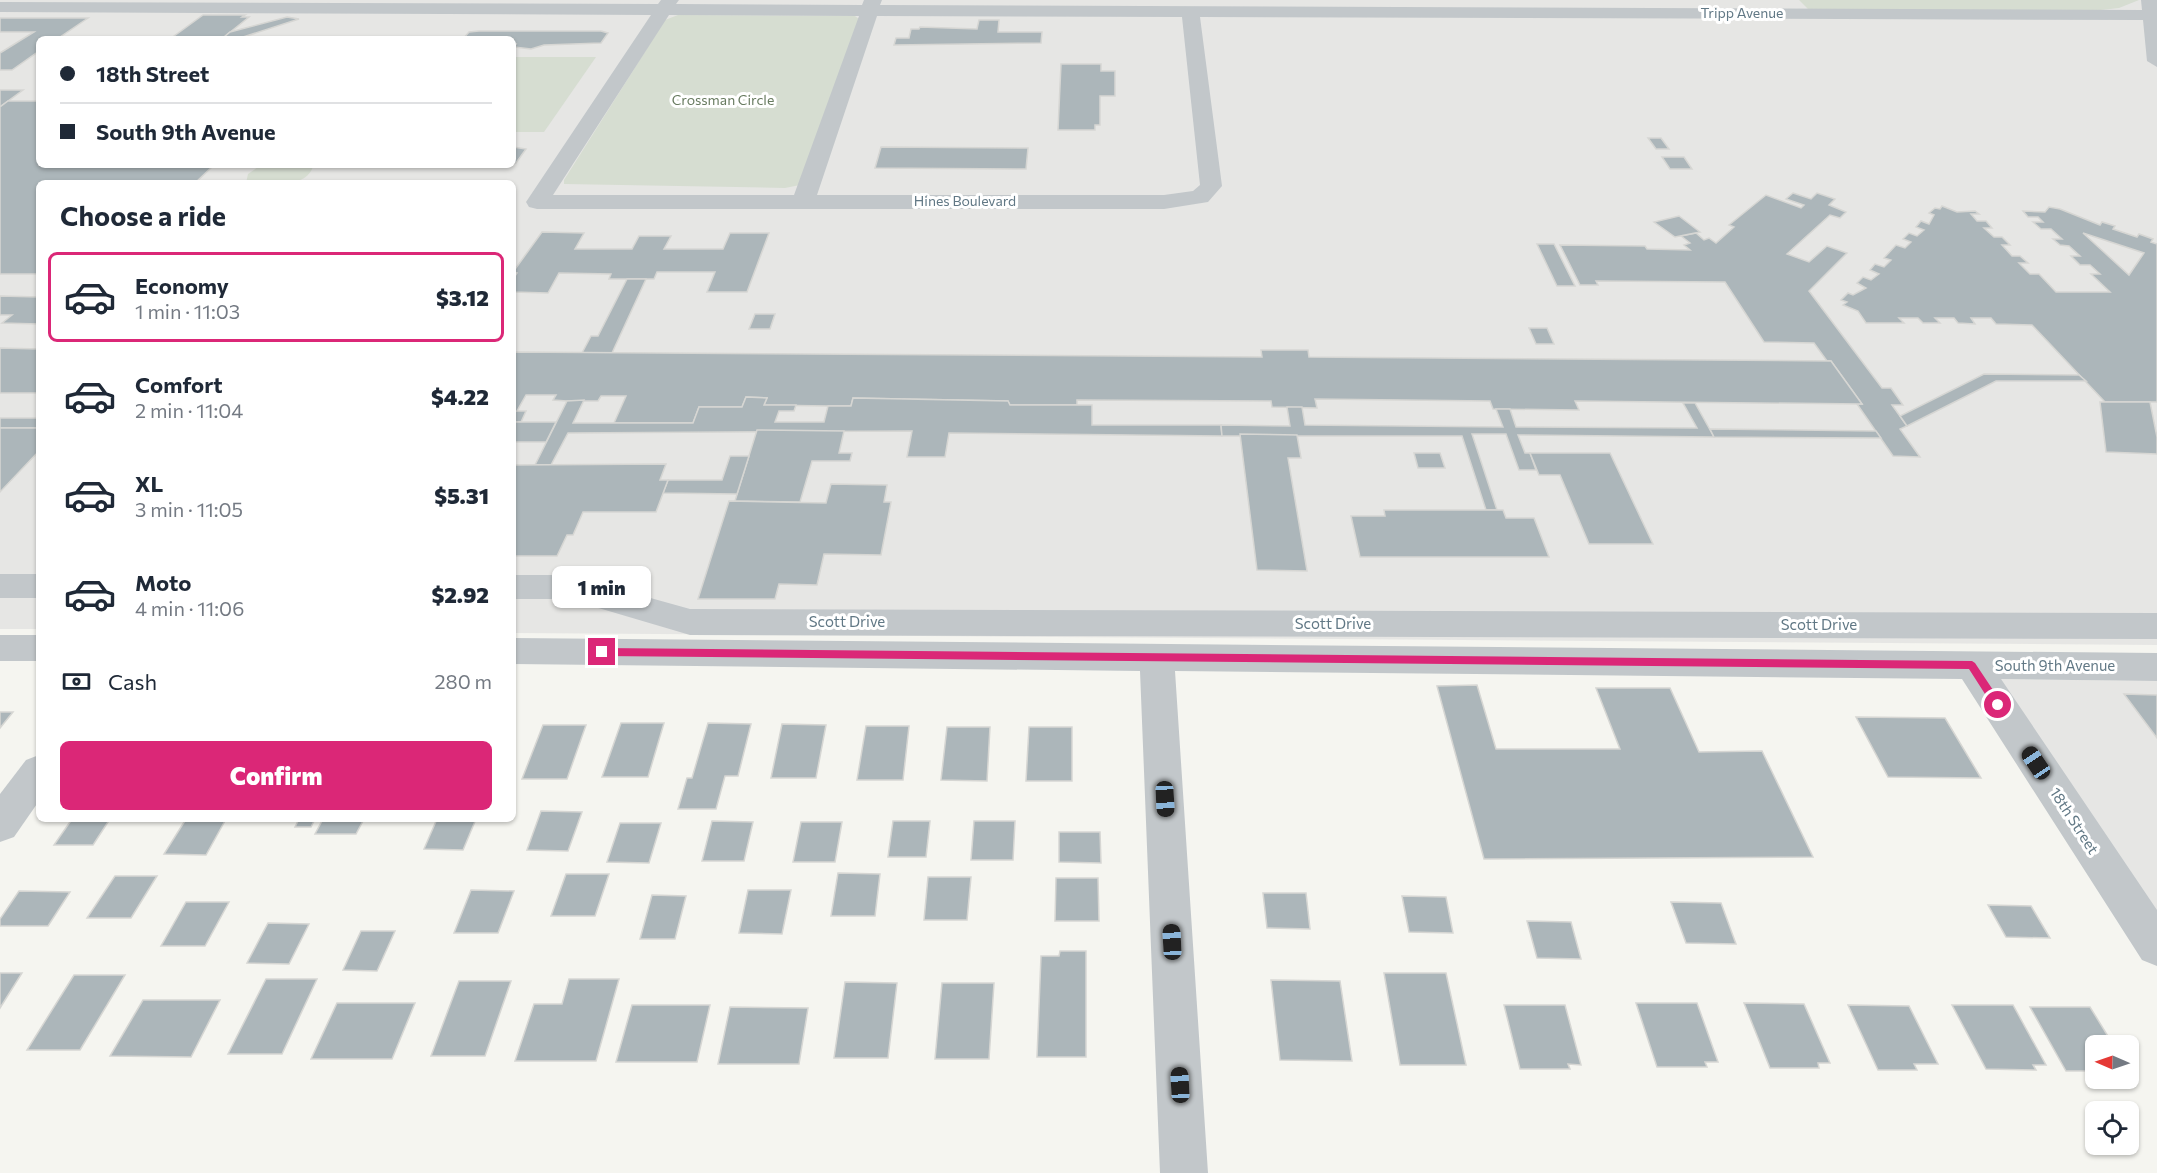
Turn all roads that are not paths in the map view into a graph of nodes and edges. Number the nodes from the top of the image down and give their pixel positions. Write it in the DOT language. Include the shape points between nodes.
graph roads {
  1 [pos="559,4"];
  2 [pos="667,4"];
  3 [pos="871,5"];
  4 [pos="981,5"];
  5 [pos="0,7"];
  6 [pos="2151,8"];
  7 [pos="1190,11"];
  8 [pos="2157,61"];
  9 [pos="803,203"];
  10 [pos="0,586"];
  11 [pos="36,586"];
  12 [pos="516,587"];
  13 [pos="2157,626"];
  14 [pos="0,648"];
  15 [pos="36,648"];
  16 [pos="516,651"];
  17 [pos="1157,656"];
  18 [pos="1972,665"];
  19 [pos="2157,667"];
  20 [pos="36,775"];
  21 [pos="0,825"];
  22 [pos="2157,946"];
  23 [pos="1184,1173"];
  1 -- 2 [label="street, Tripp Avenue"];
  1 -- 5 [label="street, Tripp Avenue"];
  2 -- 3 [label="street, Tripp Avenue"];
  2 -- 9 [label="street, Hines Boulevard" via="537,202"];
  3 -- 4 [label="street, Tripp Avenue"];
  3 -- 9 [label="street"];
  4 -- 7 [label="street, Tripp Avenue"];
  6 -- 7 [label="street, Tripp Avenue"];
  6 -- 8 [label="street"];
  7 -- 9 [label="street, Hines Boulevard" via="1211,186 1200,197 1170,202"];
  10 -- 11 [label="street"];
  12 -- 13 [label="street, Scott Drive" via="568,587 690,622"];
  14 -- 15 [label="street"];
  16 -- 17 [label="street, South 9th Avenue"];
  17 -- 18 [label="street, South 9th Avenue"];
  17 -- 23 [label="street"];
  18 -- 19 [label="street, South 9th Avenue"];
  18 -- 22 [label="street, 18th Street"];
  20 -- 21 [label="street"];
}
